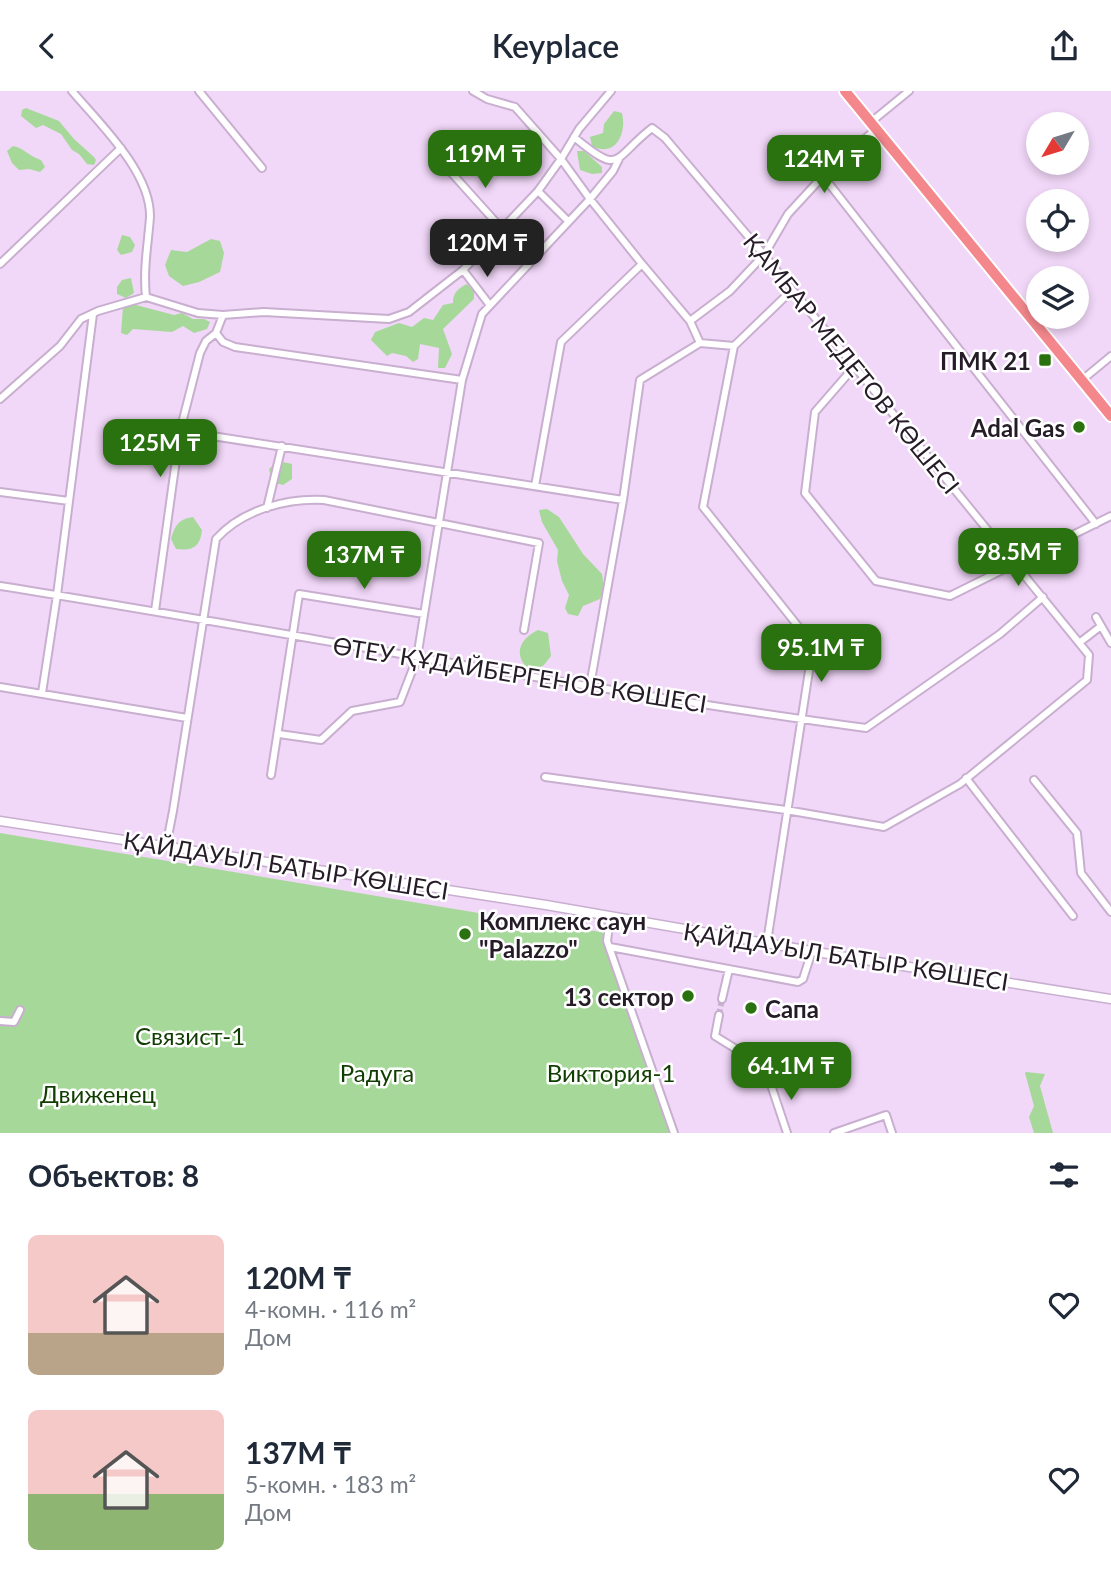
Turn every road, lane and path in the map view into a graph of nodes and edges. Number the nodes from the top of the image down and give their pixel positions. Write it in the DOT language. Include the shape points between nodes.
graph roads {
  1 [pos="72,91"];
  2 [pos="199,91"];
  3 [pos="473,91"];
  4 [pos="611,91"];
  5 [pos="845,91"];
  6 [pos="909,91"];
  7 [pos="873,125"];
  8 [pos="574,137"];
  9 [pos="121,148"];
  10 [pos="561,159"];
  11 [pos="618,159"];
  12 [pos="262,168"];
  13 [pos="448,169"];
  14 [pos="823,176"];
  15 [pos="538,191"];
  16 [pos="590,199"];
  17 [pos="568,221"];
  18 [pos="502,229"];
  19 [pos="764,255"];
  20 [pos="0,264"];
  21 [pos="642,264"];
  22 [pos="463,270"];
  23 [pos="793,290"];
  24 [pos="146,297"];
  25 [pos="489,304"];
  26 [pos="93,314"];
  27 [pos="223,315"];
  28 [pos="690,321"];
  29 [pos="216,333"];
  30 [pos="700,342"];
  31 [pos="734,346"];
  32 [pos="1111,356"];
  33 [pos="855,366"];
  34 [pos="463,380"];
  35 [pos="1082,380"];
  36 [pos="0,399"];
  37 [pos="1111,416"];
  38 [pos="180,431"];
  39 [pos="282,446"];
  40 [pos="446,471"];
  41 [pos="535,486"];
  42 [pos="0,492"];
  43 [pos="623,500"];
  44 [pos="69,501"];
  45 [pos="267,508"];
  46 [pos="1111,516"];
  47 [pos="439,523"];
  48 [pos="1096,524"];
  49 [pos="1016,563"];
  50 [pos="0,586"];
  51 [pos="57,595"];
  52 [pos="1042,597"];
  53 [pos="155,611"];
  54 [pos="424,614"];
  55 [pos="1096,617"];
  56 [pos="202,619"];
  57 [pos="1101,626"];
  58 [pos="524,629"];
  59 [pos="292,636"];
  60 [pos="1079,643"];
  61 [pos="1111,643"];
  62 [pos="417,658"];
  63 [pos="590,686"];
  64 [pos="0,687"];
  65 [pos="42,693"];
  66 [pos="187,718"];
  67 [pos="802,719"];
  68 [pos="279,734"];
  69 [pos="271,775"];
  70 [pos="545,777"];
  71 [pos="966,778"];
  72 [pos="1034,780"];
  73 [pos="786,810"];
  74 [pos="0,821"];
  75 [pos="166,847"];
  76 [pos="1111,912"];
  77 [pos="1073,916"];
  78 [pos="610,918"];
  79 [pos="767,942"];
  80 [pos="610,947"];
  81 [pos="812,951"];
  82 [pos="729,969"];
  83 [pos="722,999"];
  84 [pos="1111,999"];
  85 [pos="20,1010"];
  86 [pos="719,1015"];
  87 [pos="0,1021"];
  88 [pos="674,1133"];
  89 [pos="787,1133"];
  90 [pos="834,1133"];
  91 [pos="892,1133"];
  1 -- 9 [label="street"];
  2 -- 12 [label="street"];
  3 -- 10 [label="street" via="515,107"];
  4 -- 8 [label="street"];
  5 -- 7 [label="highway"];
  6 -- 7 [label="street"];
  7 -- 14 [label="street"];
  7 -- 35 [label="highway"];
  8 -- 10 [label="street"];
  8 -- 11 [label="street" via="597,156"];
  9 -- 20 [label="street"];
  9 -- 24 [label="street" via="149,200"];
  10 -- 15 [label="street"];
  10 -- 16 [label="street"];
  11 -- 16 [label="street"];
  11 -- 19 [label="street, ҚАМБАР МЕДЕТОВ КӨШЕСІ" via="652,128 659,131"];
  13 -- 18 [label="street"];
  14 -- 19 [label="street" via="788,214"];
  14 -- 48 [label="street"];
  15 -- 17 [label="street"];
  15 -- 18 [label="street"];
  16 -- 17 [label="street"];
  16 -- 21 [label="street"];
  17 -- 25 [label="street"];
  18 -- 22 [label="street"];
  19 -- 23 [label="street, ҚАМБАР МЕДЕТОВ КӨШЕСІ"];
  19 -- 28 [label="street" via="730,291"];
  21 -- 28 [label="street"];
  21 -- 41 [label="street" via="561,342"];
  22 -- 25 [label="street"];
  22 -- 27 [label="street" via="409,312 389,319 264,312"];
  23 -- 31 [label="street"];
  23 -- 33 [label="street, ҚАМБАР МЕДЕТОВ КӨШЕСІ"];
  24 -- 26 [label="street"];
  24 -- 27 [label="street" via="198,313"];
  25 -- 34 [label="street"];
  26 -- 36 [label="street" via="81,319 60,346"];
  26 -- 44 [label="street"];
  27 -- 29 [label="street"];
  28 -- 30 [label="street"];
  29 -- 34 [label="street" via="235,347"];
  29 -- 38 [label="street" via="200,353"];
  30 -- 31 [label="street"];
  30 -- 43 [label="street" via="640,380"];
  31 -- 67 [label="street" via="703,507 813,645"];
  32 -- 35 [label="street"];
  33 -- 49 [label="street, ҚАМБАР МЕДЕТОВ КӨШЕСІ"];
  33 -- 49 [label="street" via="816,412 805,493 876,581 950,596"];
  34 -- 40 [label="street"];
  35 -- 37 [label="highway"];
  38 -- 39 [label="street"];
  38 -- 53 [label="street"];
  39 -- 40 [label="street"];
  39 -- 45 [label="street"];
  40 -- 41 [label="street"];
  40 -- 47 [label="street"];
  41 -- 43 [label="street"];
  42 -- 44 [label="street"];
  43 -- 63 [label="street"];
  44 -- 51 [label="street"];
  45 -- 47 [label="street" via="301,499 324,500"];
  45 -- 56 [label="street" via="240,520 216,539"];
  46 -- 48 [label="street"];
  47 -- 54 [label="street"];
  47 -- 58 [label="street" via="539,543"];
  48 -- 49 [label="street"];
  49 -- 52 [label="street, ҚАМБАР МЕДЕТОВ КӨШЕСІ"];
  50 -- 51 [label="street, ӨТЕУ ҚҰДАЙБЕРГЕНОВ КӨШЕСІ"];
  51 -- 53 [label="street, ӨТЕУ ҚҰДАЙБЕРГЕНОВ КӨШЕСІ"];
  51 -- 65 [label="street"];
  52 -- 60 [label="street, ҚАМБАР МЕДЕТОВ КӨШЕСІ"];
  52 -- 67 [label="street, ӨТЕУ ҚҰДАЙБЕРГЕНОВ КӨШЕСІ" via="1000,634 866,727"];
  53 -- 56 [label="street, ӨТЕУ ҚҰДАЙБЕРГЕНОВ КӨШЕСІ"];
  54 -- 59 [label="street" via="299,594"];
  54 -- 62 [label="street"];
  55 -- 57 [label="street"];
  56 -- 59 [label="street, ӨТЕУ ҚҰДАЙБЕРГЕНОВ КӨШЕСІ"];
  56 -- 66 [label="street"];
  57 -- 60 [label="street"];
  57 -- 61 [label="street"];
  59 -- 62 [label="street, ӨТЕУ ҚҰДАЙБЕРГЕНОВ КӨШЕСІ"];
  59 -- 68 [label="street"];
  60 -- 71 [label="street, ҚАМБАР МЕДЕТОВ КӨШЕСІ" via="1089,655 1087,680"];
  62 -- 63 [label="street, ӨТЕУ ҚҰДАЙБЕРГЕНОВ КӨШЕСІ"];
  62 -- 68 [label="street" via="400,702 352,711 321,740"];
  63 -- 67 [label="street, ӨТЕУ ҚҰДАЙБЕРГЕНОВ КӨШЕСІ"];
  64 -- 65 [label="street"];
  65 -- 66 [label="street"];
  66 -- 75 [label="street"];
  67 -- 73 [label="street"];
  68 -- 69 [label="street"];
  70 -- 73 [label="street, ҚАМБАР МЕДЕТОВ КӨШЕСІ"];
  71 -- 73 [label="street, ҚАМБАР МЕДЕТОВ КӨШЕСІ" via="884,827"];
  71 -- 77 [label="street"];
  72 -- 76 [label="street" via="1077,833 1081,873"];
  73 -- 79 [label="street"];
  74 -- 75 [label="street, ҚАЙДАУЫЛ БАТЫР КӨШЕСІ"];
  75 -- 78 [label="street, ҚАЙДАУЫЛ БАТЫР КӨШЕСІ"];
  78 -- 79 [label="street, ҚАЙДАУЫЛ БАТЫР КӨШЕСІ"];
  78 -- 80 [label="street"];
  79 -- 81 [label="street, ҚАЙДАУЫЛ БАТЫР КӨШЕСІ"];
  80 -- 82 [label="street"];
  80 -- 88 [label="street"];
  81 -- 82 [label="street" via="800,982"];
  81 -- 84 [label="street, ҚАЙДАУЫЛ БАТЫР КӨШЕСІ"];
  82 -- 83 [label="street"];
  85 -- 87 [label="street" via="14,1022"];
  86 -- 89 [label="street" via="715,1036 765,1067"];
  90 -- 91 [label="street" via="886,1115"];
}
